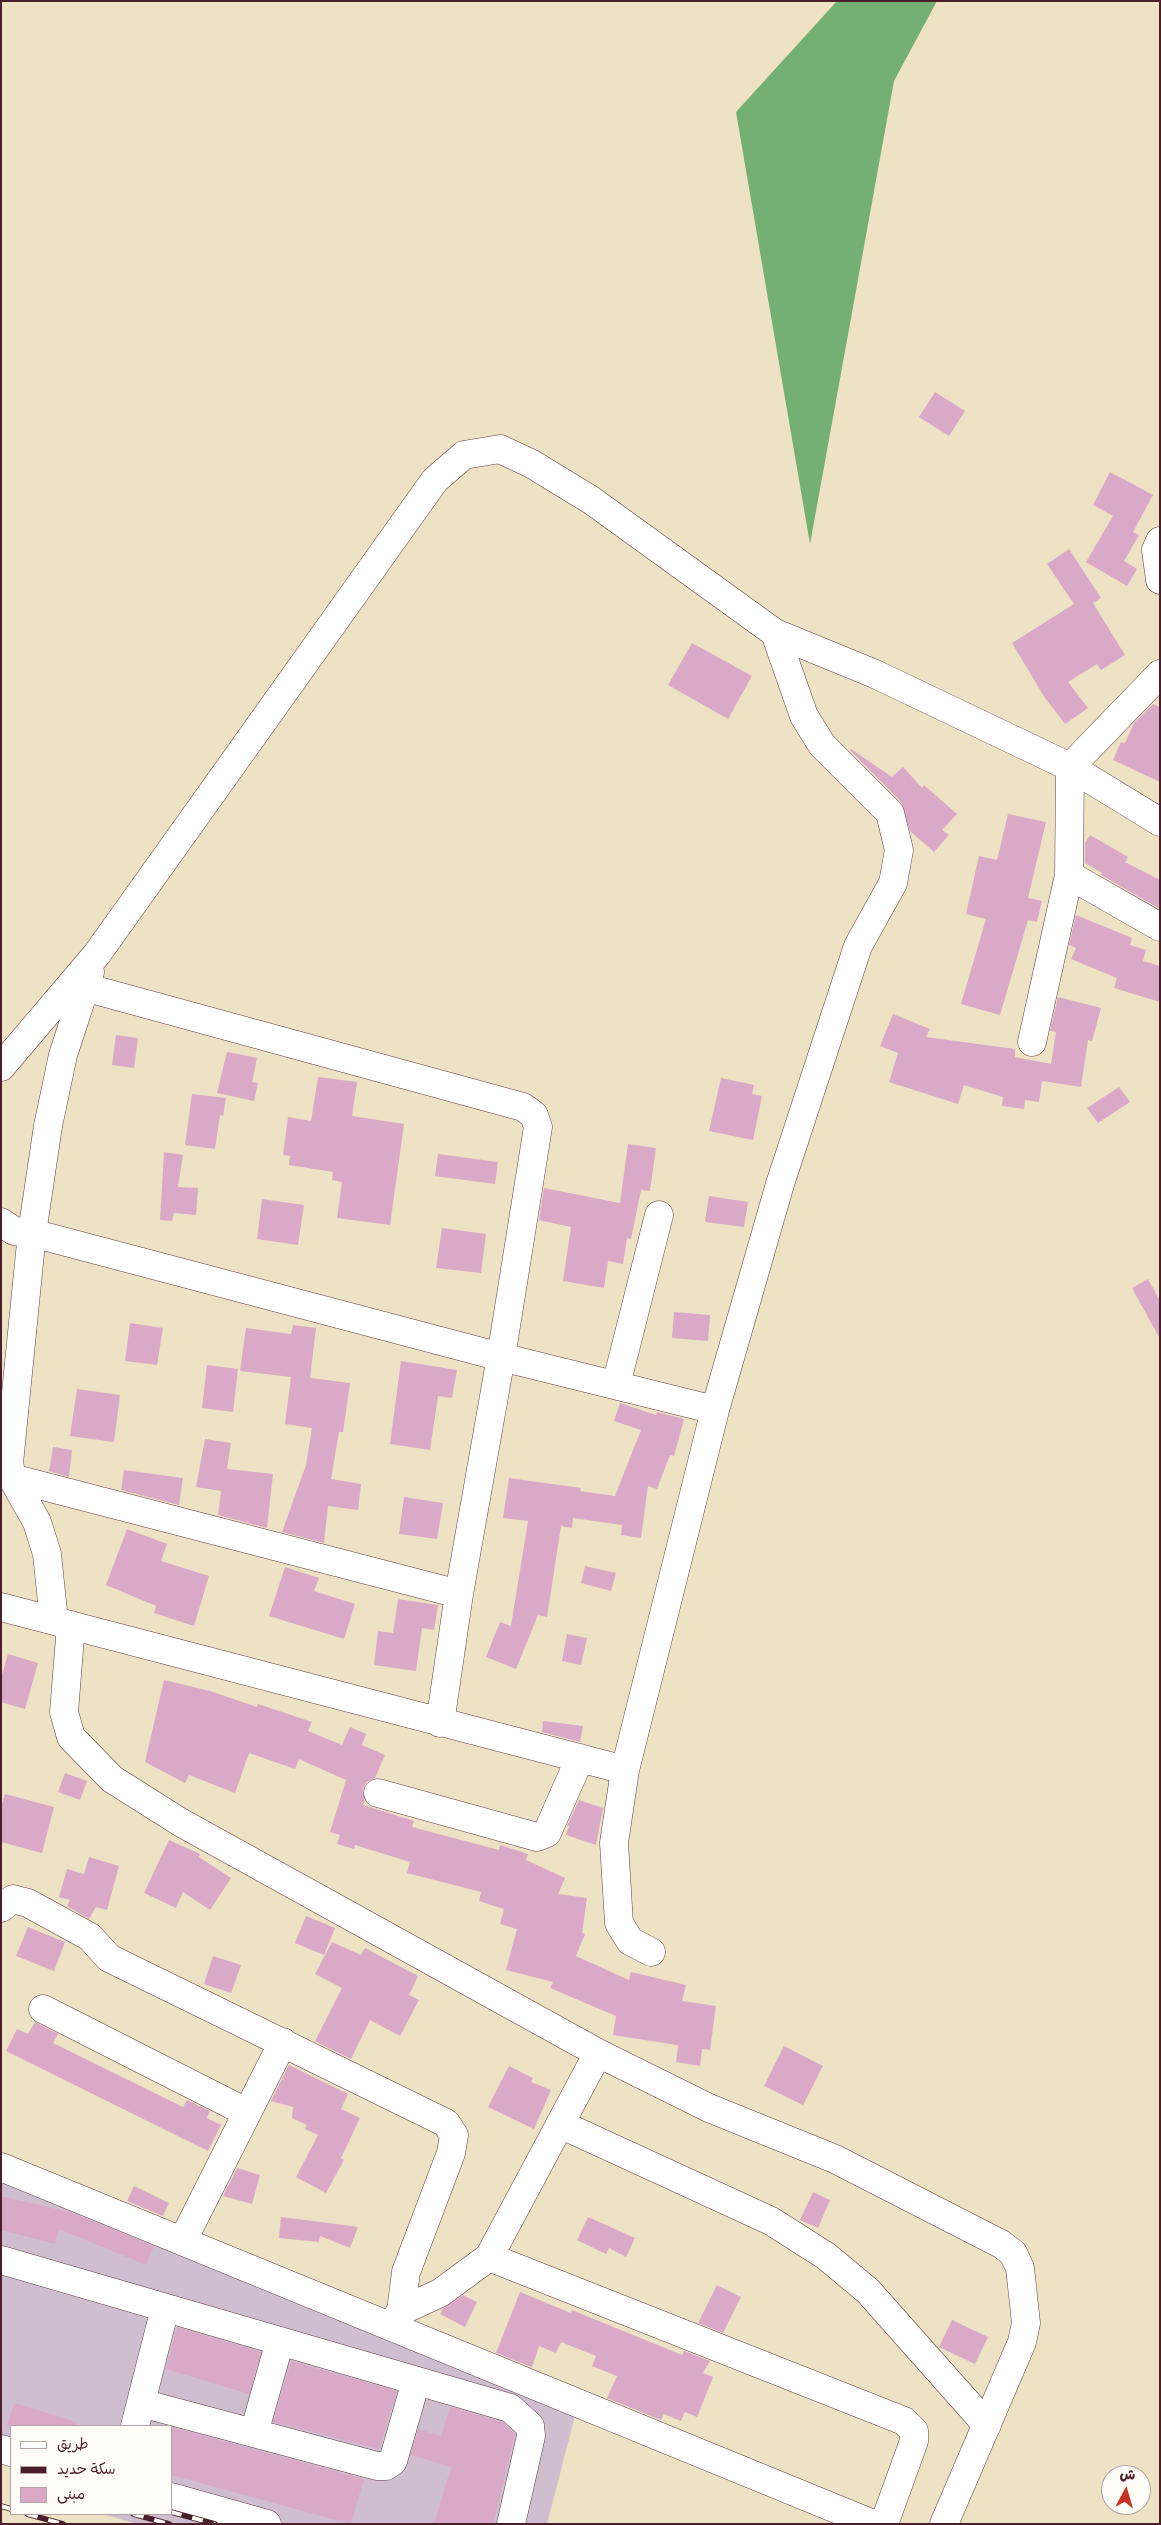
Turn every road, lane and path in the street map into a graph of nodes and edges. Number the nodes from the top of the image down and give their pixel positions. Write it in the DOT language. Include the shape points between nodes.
graph roads {
  1 [pos="1160,541"];
  2 [pos="1160,580"];
  3 [pos="775,633"];
  4 [pos="1160,674"];
  5 [pos="1070,767"];
  6 [pos="1160,822"];
  7 [pos="1069,875"];
  8 [pos="1160,927"];
  9 [pos="97,954"];
  10 [pos="84,987"];
  11 [pos="1032,1042"];
  12 [pos="1,1067"];
  13 [pos="659,1215"];
  14 [pos="1,1222"];
  15 [pos="32,1233"];
  16 [pos="501,1357"];
  17 [pos="616,1385"];
  18 [pos="715,1410"];
  19 [pos="12,1478"];
  20 [pos="459,1594"];
  21 [pos="1,1607"];
  22 [pos="63,1623"];
  23 [pos="440,1723"];
  24 [pos="580,1758"];
  25 [pos="625,1770"];
  26 [pos="378,1792"];
  27 [pos="1,1908"];
  28 [pos="651,1952"];
  29 [pos="43,2009"];
  30 [pos="283,2042"];
  31 [pos="598,2053"];
  32 [pos="246,2112"];
  33 [pos="560,2124"];
  34 [pos="1,2167"];
  35 [pos="183,2240"];
  36 [pos="488,2257"];
  37 [pos="1,2260"];
  38 [pos="165,2308"];
  39 [pos="396,2318"];
  40 [pos="280,2341"];
  41 [pos="416,2381"];
  42 [pos="138,2414"];
  43 [pos="987,2425"];
  44 [pos="254,2433"];
  45 [pos="172,2497"];
  46 [pos="267,2524"];
  47 [pos="511,2524"];
  48 [pos="873,2524"];
  49 [pos="884,2524"];
  50 [pos="944,2524"];
  1 -- 2 [label="street" via="1156,550"];
  3 -- 5 [label="street" via="875,674"];
  3 -- 9 [label="street" via="591,500 532,464 500,450 464,455 435,480"];
  3 -- 18 [label="street" via="804,716 822,745 890,813 900,850 893,883 858,946 780,1184"];
  4 -- 5 [label="street"];
  5 -- 6 [label="street"];
  5 -- 7 [label="street"];
  7 -- 8 [label="street"];
  7 -- 11 [label="street"];
  9 -- 10 [label="street"];
  9 -- 12 [label="street"];
  10 -- 15 [label="street" via="63,1055 48,1126"];
  10 -- 16 [label="street" via="523,1107 534,1115 538,1128"];
  13 -- 17 [label="street"];
  14 -- 15 [label="street" via="14,1231"];
  15 -- 16 [label="street"];
  15 -- 19 [label="street" via="9,1463"];
  16 -- 17 [label="street"];
  16 -- 20 [label="street"];
  17 -- 18 [label="street"];
  18 -- 25 [label="street"];
  19 -- 20 [label="street"];
  19 -- 22 [label="street" via="37,1522 48,1554"];
  20 -- 23 [label="street"];
  21 -- 22 [label="street"];
  22 -- 23 [label="street"];
  22 -- 31 [label="street" via="64,1712 71,1737 112,1779 180,1822"];
  23 -- 24 [label="street"];
  24 -- 25 [label="street"];
  24 -- 26 [label="street" via="548,1833 536,1837"];
  25 -- 28 [label="street" via="614,1843 619,1923 630,1940"];
  27 -- 30 [label="street" via="12,1898 28,1903 90,1937 109,1958"];
  29 -- 32 [label="street"];
  30 -- 32 [label="street"];
  30 -- 39 [label="street" via="446,2123 454,2135 452,2153 406,2272"];
  31 -- 33 [label="street"];
  31 -- 43 [label="street" via="709,2108 835,2159 1013,2253 1020,2268 1026,2323 1022,2342"];
  32 -- 35 [label="street"];
  33 -- 36 [label="street"];
  33 -- 43 [label="street" via="771,2222 826,2256 868,2291"];
  34 -- 35 [label="street"];
  35 -- 39 [label="street"];
  36 -- 39 [label="street" via="440,2293"];
  36 -- 49 [label="street" via="904,2421 914,2431 914,2442"];
  37 -- 38 [label="street"];
  38 -- 40 [label="street"];
  38 -- 42 [label="street"];
  39 -- 48 [label="street"];
  40 -- 41 [label="street"];
  40 -- 44 [label="street"];
  41 -- 44 [label="street" via="393,2461 386,2466"];
  41 -- 47 [label="street" via="510,2408 530,2426 531,2436"];
  42 -- 44 [label="street"];
  43 -- 50 [label="street"];
  45 -- 46 [label="street"];
}
